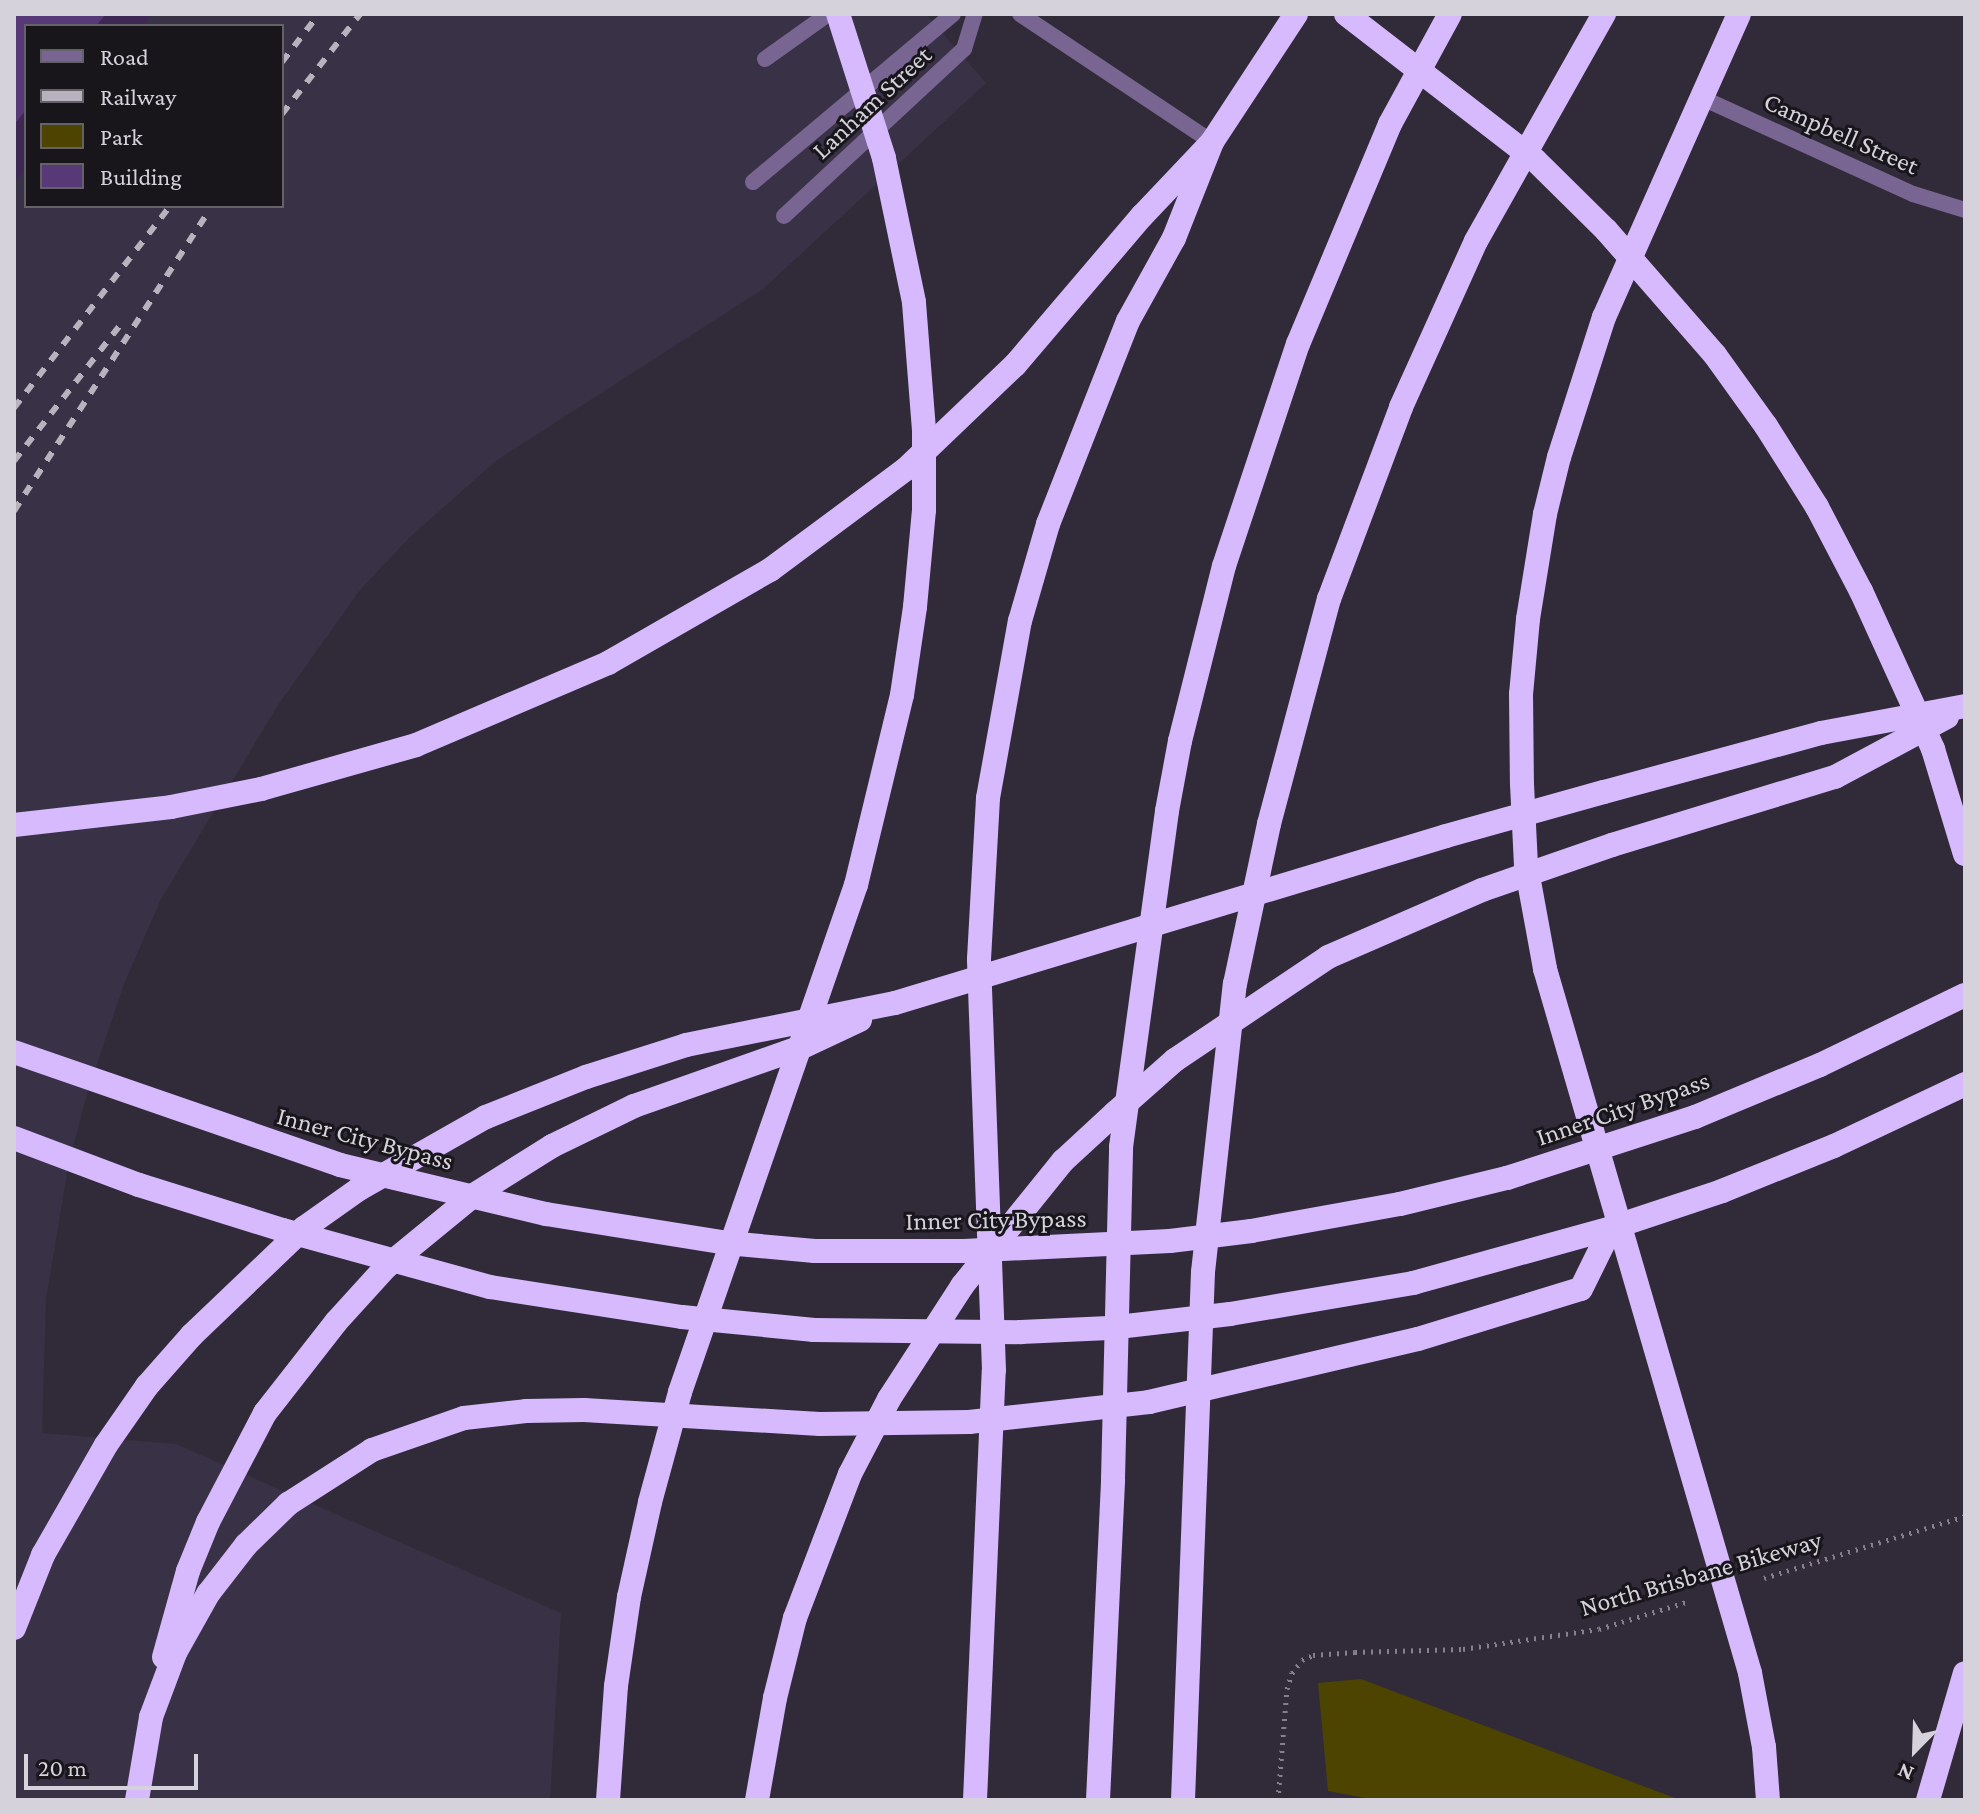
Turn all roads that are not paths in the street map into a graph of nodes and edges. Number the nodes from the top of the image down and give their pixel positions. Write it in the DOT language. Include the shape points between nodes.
graph roads {
  1 [pos="828,14"];
  2 [pos="838,14"];
  3 [pos="953,14"];
  4 [pos="975,14"];
  5 [pos="1020,14"];
  6 [pos="1296,14"];
  7 [pos="1346,14"];
  8 [pos="1450,14"];
  9 [pos="1604,14"];
  10 [pos="1739,14"];
  11 [pos="765,59"];
  12 [pos="1700,97"];
  13 [pos="1212,142"];
  14 [pos="753,182"];
  15 [pos="1965,210"];
  16 [pos="784,216"];
  17 [pos="1965,707"];
  18 [pos="14,825"];
  19 [pos="1965,854"];
  20 [pos="1965,995"];
  21 [pos="895,1003"];
  22 [pos="14,1052"];
  23 [pos="1965,1084"];
  24 [pos="14,1138"];
  25 [pos="1611,1228"];
  26 [pos="14,1628"];
  27 [pos="1965,1673"];
  28 [pos="139,1800"];
  29 [pos="608,1800"];
  30 [pos="757,1800"];
  31 [pos="975,1800"];
  32 [pos="1098,1800"];
  33 [pos="1183,1800"];
  34 [pos="1768,1800"];
  35 [pos="1928,1800"];
  1 -- 11 [label="street"];
  2 -- 29 [label="highway" via="884,158 914,302 924,430 924,510 915,607 902,695 856,885 680,1392 650,1502 620,1656"];
  3 -- 14 [label="street, Lanham Street"];
  4 -- 16 [label="street, Lanham Street" via="964,49"];
  5 -- 13 [label="street"];
  6 -- 13 [label="highway"];
  7 -- 19 [label="highway" via="1535,160 1606,230 1715,355 1817,507 1861,591 1933,749"];
  8 -- 32 [label="highway" via="1390,124 1298,344 1224,566 1180,741 1121,1147"];
  9 -- 33 [label="highway" via="1476,241 1401,407 1329,599 1269,824 1235,984 1203,1272"];
  10 -- 12 [label="highway"];
  12 -- 15 [label="street, Campbell Street" via="1913,194"];
  12 -- 34 [label="highway" via="1604,317 1564,442 1536,564 1521,694 1526,865 1545,969 1750,1673"];
  13 -- 18 [label="highway" via="1015,365 951,428 906,469 770,570 698,615 569,681 416,745 320,775 171,807"];
  13 -- 31 [label="highway" via="1174,238 1128,321 1048,524 1020,621 988,798 979,959 994,1370"];
  17 -- 21 [label="highway" via="1821,733 1604,792"];
  17 -- 30 [label="highway" via="1835,777 1482,890 1328,957 1175,1060 1115,1113 1063,1161 962,1286 889,1399 821,1542 795,1618"];
  20 -- 22 [label="highway, Inner City Bypass" via="1820,1065 1695,1117 1507,1178 1262,1229 1170,1241 964,1251 727,1243 546,1214 340,1165"];
  21 -- 26 [label="highway" via="686,1045 586,1077 428,1147 304,1228 230,1296 147,1386 74,1497 43,1555"];
  21 -- 28 [label="highway" via="802,1047 634,1106 552,1146 474,1195 386,1267 265,1413 208,1522 188,1571 159,1677"];
  23 -- 25 [label="highway" via="1834,1146"];
  24 -- 25 [label="highway" via="139,1185 401,1264 563,1300 814,1330 1109,1328 1257,1310 1413,1283"];
  25 -- 28 [label="highway" via="1581,1289 1418,1339 1149,1402 969,1422 820,1424 526,1411 464,1418 372,1450 288,1504 246,1545 208,1594 175,1653 151,1717"];
  27 -- 35 [label="highway"];
}
